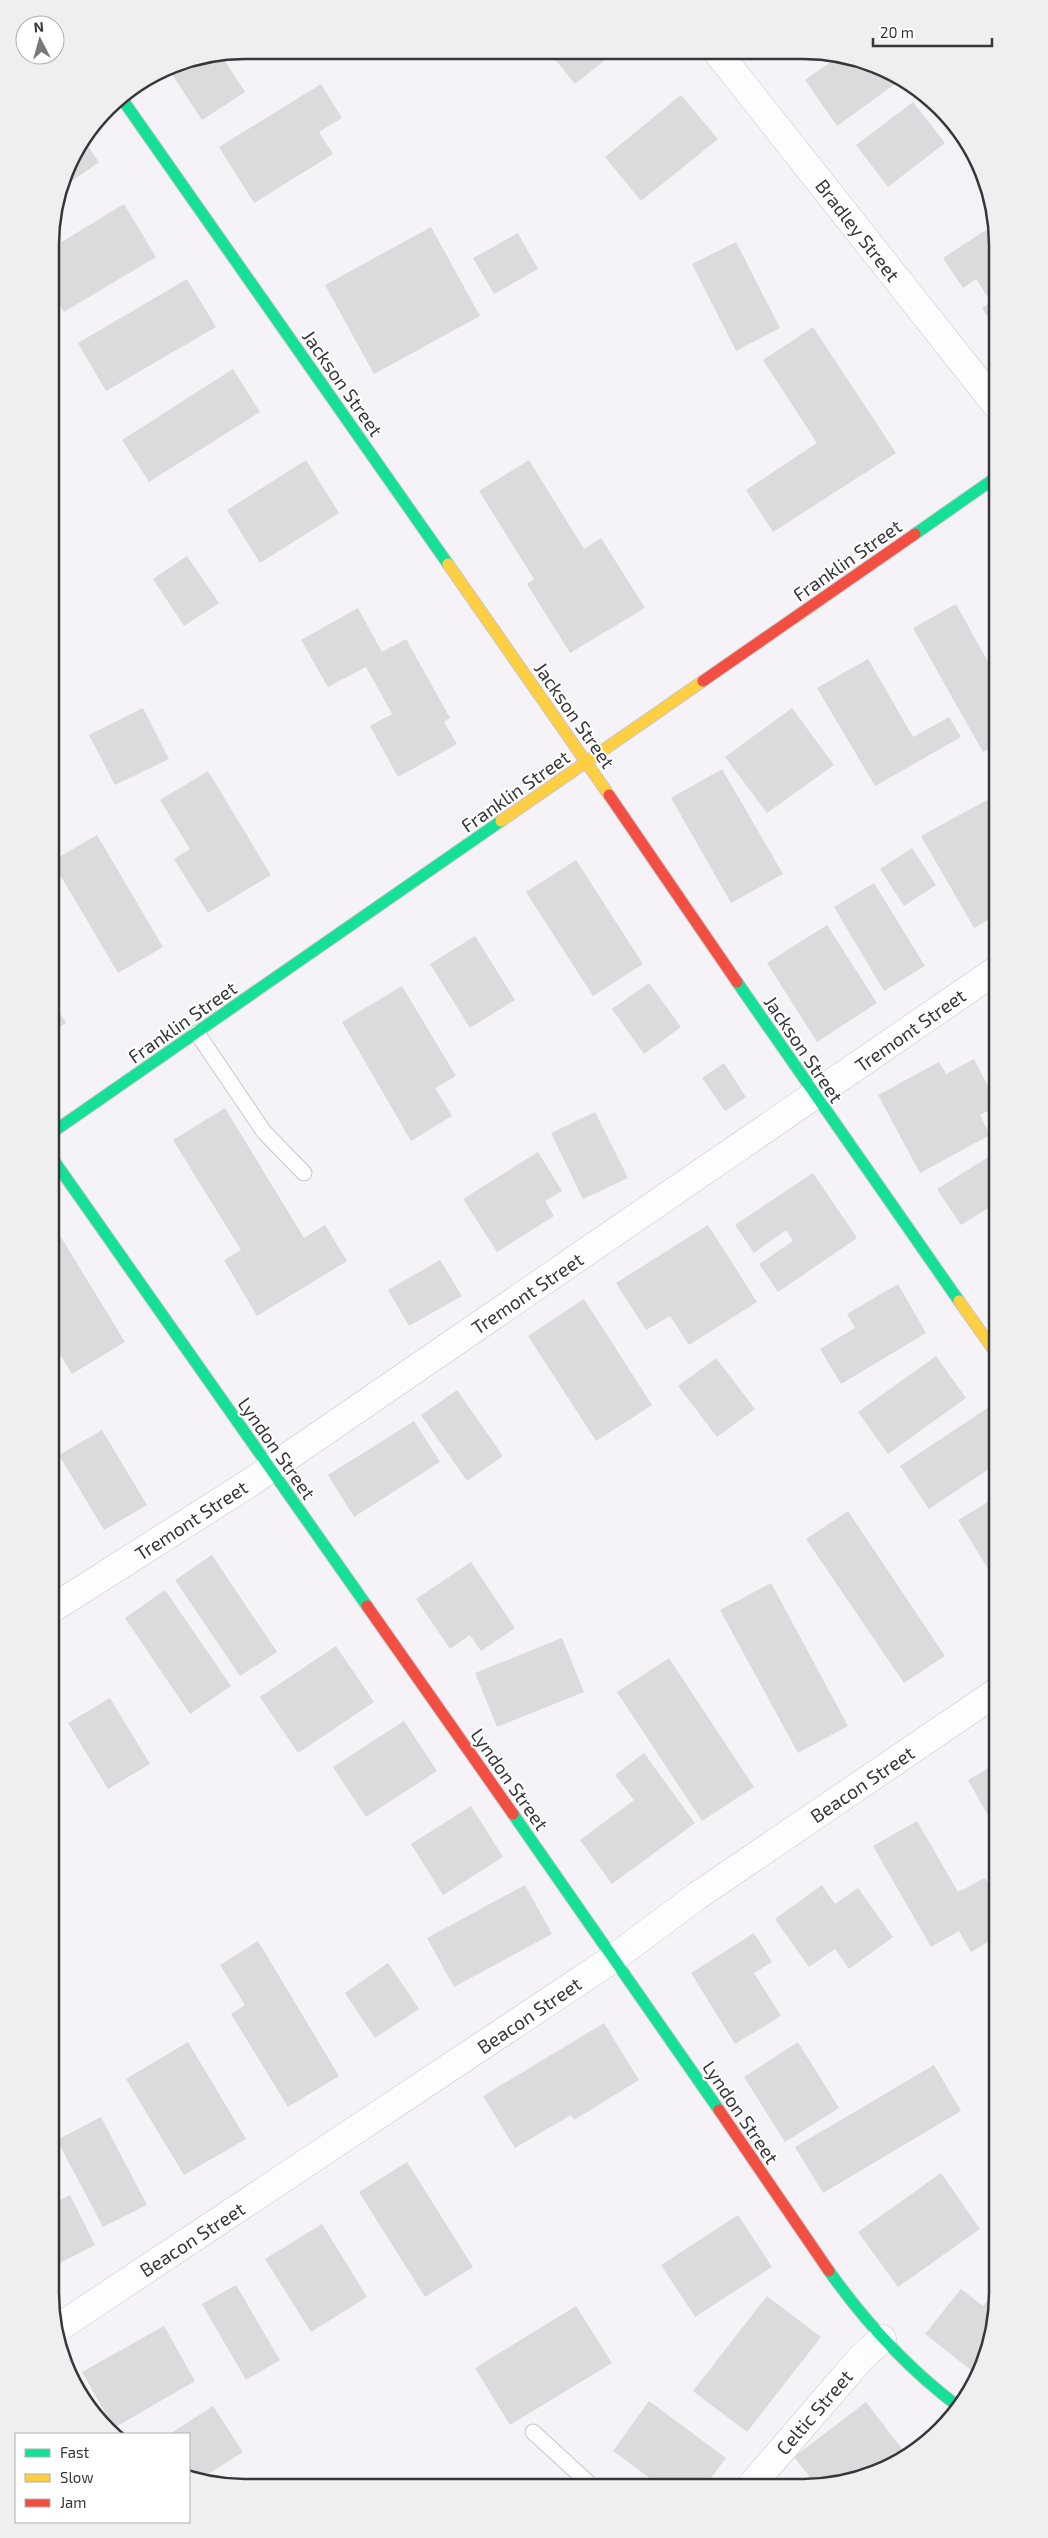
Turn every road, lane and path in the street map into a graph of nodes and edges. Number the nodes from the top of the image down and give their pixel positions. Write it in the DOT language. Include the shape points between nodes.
graph roads {
  1 [pos="723,59"];
  2 [pos="125,103"];
  3 [pos="989,396"];
  4 [pos="989,482"];
  5 [pos="587,762"];
  6 [pos="989,975"];
  7 [pos="197,1032"];
  8 [pos="815,1096"];
  9 [pos="59,1128"];
  10 [pos="59,1168"];
  11 [pos="304,1173"];
  12 [pos="989,1343"];
  13 [pos="270,1469"];
  14 [pos="59,1604"];
  15 [pos="989,1697"];
  16 [pos="614,1958"];
  17 [pos="61,2326"];
  18 [pos="882,2339"];
  19 [pos="953,2403"];
  20 [pos="533,2432"];
  21 [pos="584,2479"];
  22 [pos="757,2479"];
  1 -- 3 [label="street, Bradley Street"];
  2 -- 5 [label="street, Jackson Street"];
  4 -- 5 [label="street, Franklin Street"];
  5 -- 7 [label="street, Franklin Street"];
  5 -- 8 [label="street, Jackson Street"];
  6 -- 8 [label="street, Tremont Street"];
  7 -- 9 [label="street, Franklin Street"];
  7 -- 11 [label="lane" via="264,1132"];
  8 -- 12 [label="street, Jackson Street"];
  8 -- 13 [label="street, Tremont Street"];
  10 -- 13 [label="street, Lyndon Street"];
  13 -- 14 [label="street, Tremont Street"];
  13 -- 16 [label="street, Lyndon Street"];
  15 -- 16 [label="street, Beacon Street" via="697,1896"];
  16 -- 17 [label="street, Beacon Street"];
  16 -- 18 [label="street, Lyndon Street" via="838,2283"];
  18 -- 19 [label="street, Lyndon Street"];
  18 -- 22 [label="street, Celtic Street" via="862,2357"];
  20 -- 21 [label="lane"];
}
